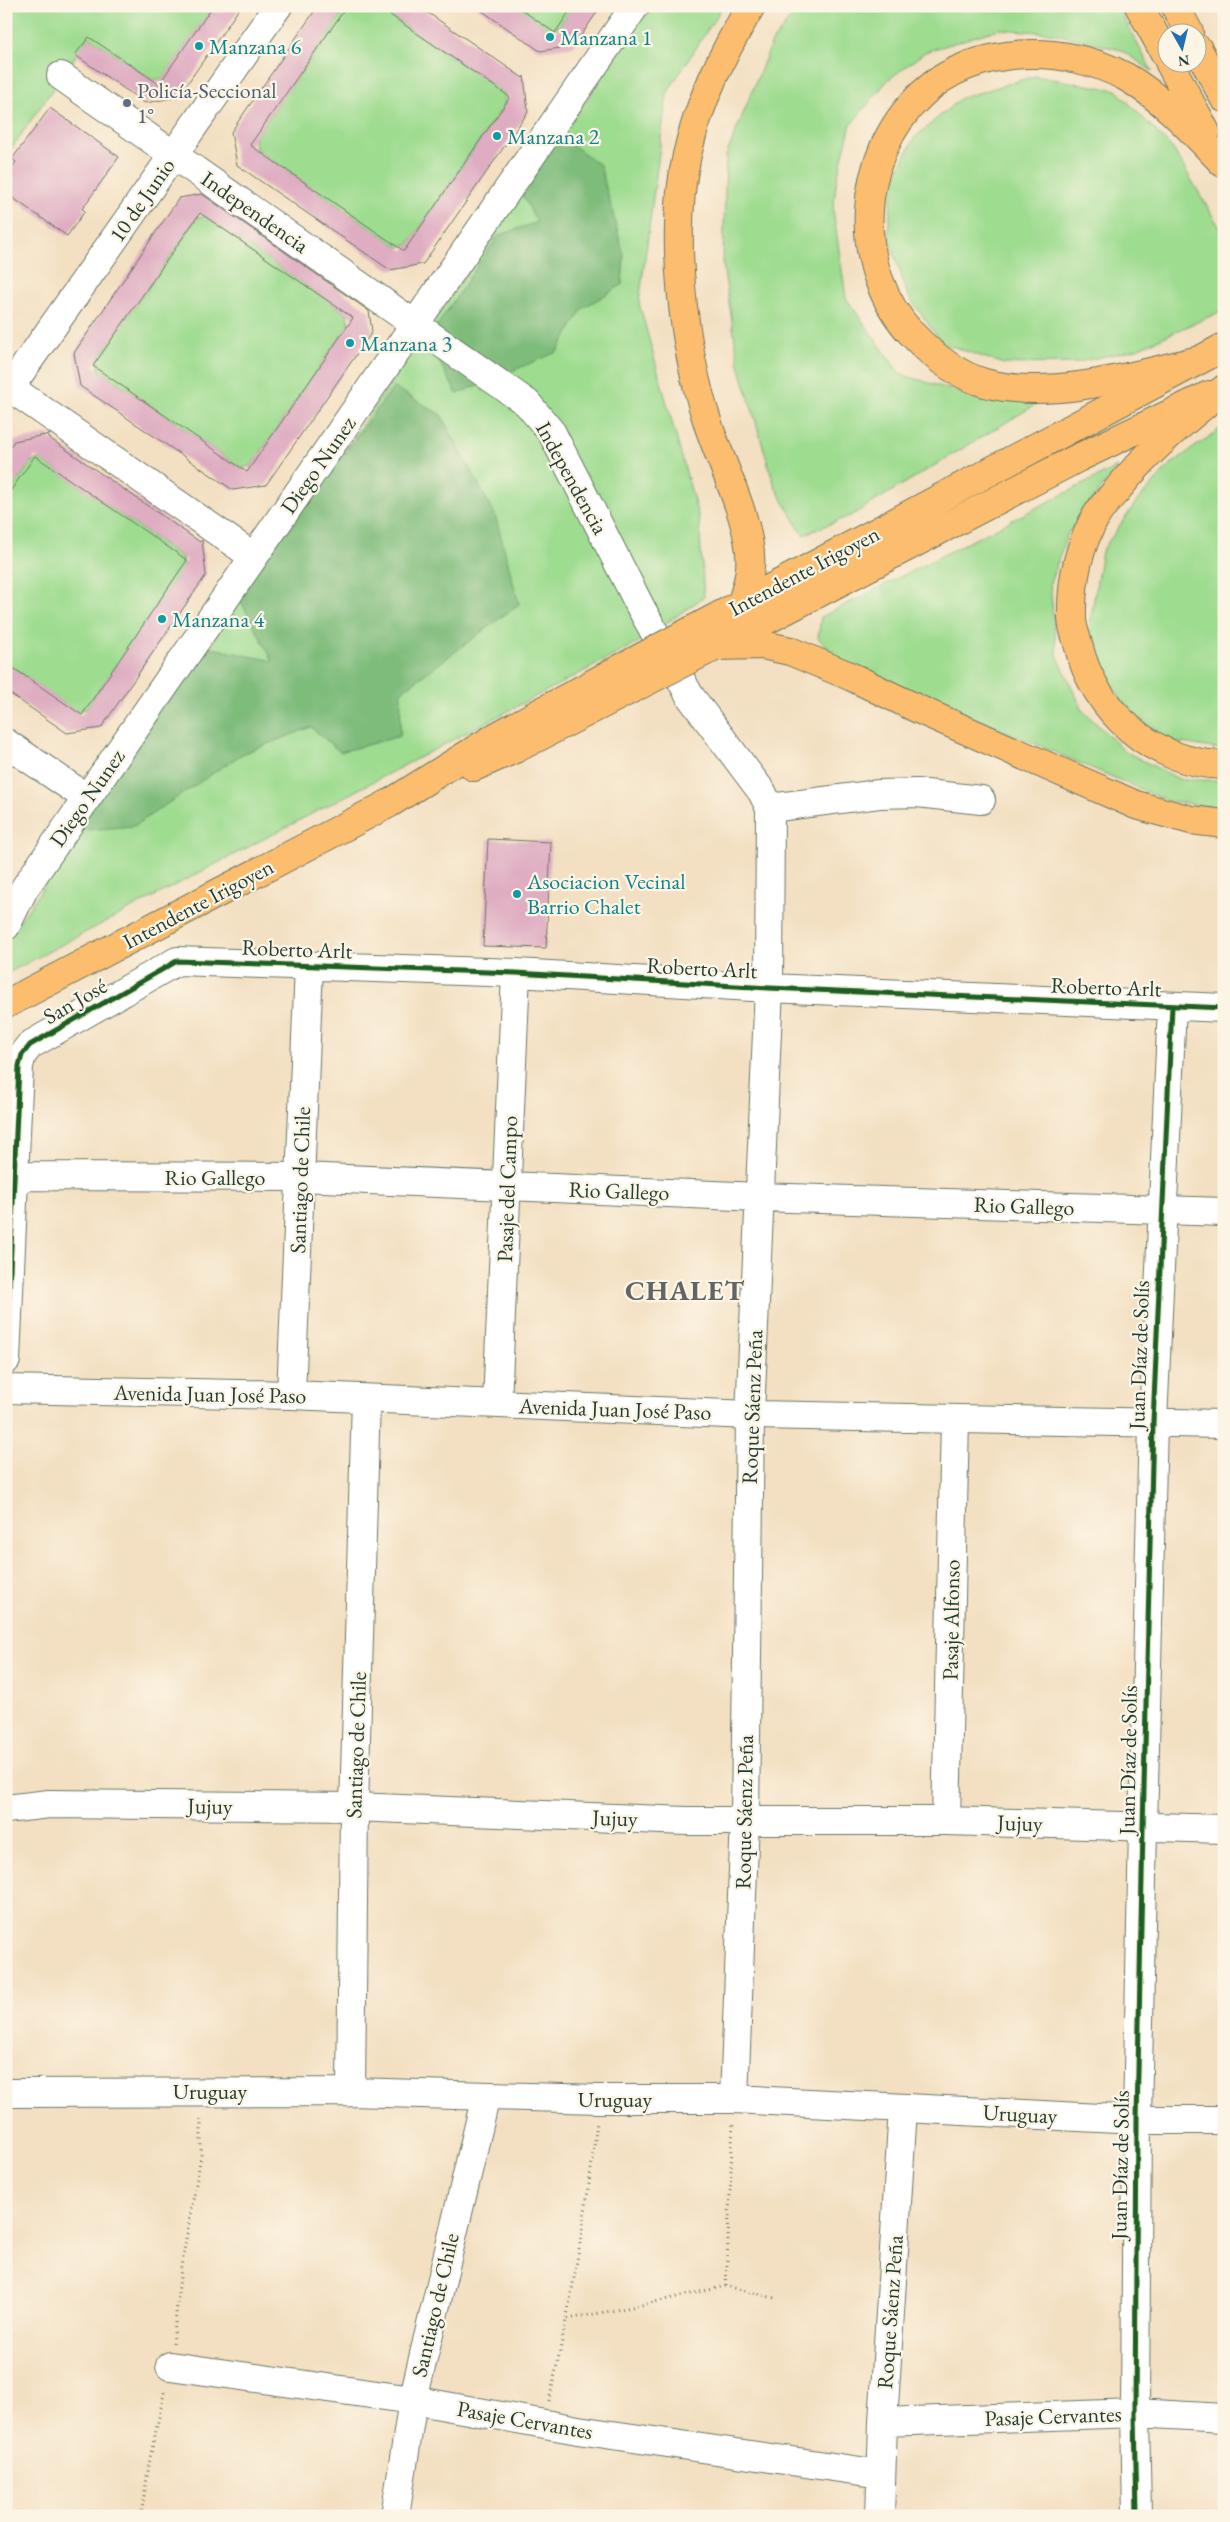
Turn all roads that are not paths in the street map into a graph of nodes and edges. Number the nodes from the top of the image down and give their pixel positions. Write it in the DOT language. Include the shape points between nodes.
graph roads {
  1 [pos="278,6"];
  2 [pos="635,6"];
  3 [pos="751,6"];
  4 [pos="1140,6"];
  5 [pos="1175,6"];
  6 [pos="1184,22"];
  7 [pos="1158,40"];
  8 [pos="1208,68"];
  9 [pos="1174,72"];
  10 [pos="61,76"];
  11 [pos="1224,98"];
  12 [pos="174,156"];
  13 [pos="1223,164"];
  14 [pos="415,324"];
  15 [pos="1224,347"];
  16 [pos="1199,360"];
  17 [pos="1224,388"];
  18 [pos="8,389"];
  19 [pos="254,557"];
  20 [pos="741,604"];
  21 [pos="706,642"];
  22 [pos="6,743"];
  23 [pos="1224,765"];
  24 [pos="87,798"];
  25 [pos="981,800"];
  26 [pos="770,808"];
  27 [pos="1224,824"];
  28 [pos="6,926"];
  29 [pos="177,961"];
  30 [pos="309,966"];
  31 [pos="516,973"];
  32 [pos="769,988"];
  33 [pos="6,1004"];
  34 [pos="1172,1006"];
  35 [pos="1224,1008"];
  36 [pos="15,1176"];
  37 [pos="301,1177"];
  38 [pos="507,1187"];
  39 [pos="759,1197"];
  40 [pos="1161,1210"];
  41 [pos="1224,1212"];
  42 [pos="6,1360"];
  43 [pos="6,1390"];
  44 [pos="291,1395"];
  45 [pos="366,1399"];
  46 [pos="497,1404"];
  47 [pos="750,1415"];
  48 [pos="955,1420"];
  49 [pos="1153,1422"];
  50 [pos="1224,1424"];
  51 [pos="354,1807"];
  52 [pos="6,1809"];
  53 [pos="745,1819"];
  54 [pos="946,1821"];
  55 [pos="1143,1828"];
  56 [pos="1224,1829"];
  57 [pos="352,2092"];
  58 [pos="6,2093"];
  59 [pos="486,2096"];
  60 [pos="734,2099"];
  61 [pos="903,2109"];
  62 [pos="1137,2120"];
  63 [pos="1224,2120"];
  64 [pos="170,2366"];
  65 [pos="413,2400"];
  66 [pos="1135,2413"];
  67 [pos="1224,2418"];
  68 [pos="883,2422"];
  69 [pos="881,2474"];
  70 [pos="395,2516"];
  71 [pos="880,2516"];
  72 [pos="1137,2516"];
  1 -- 12 [label="street, 10 de Junio"];
  2 -- 14 [label="street, Diego Nunez"];
  3 -- 20 [label="main road" via="730,41 698,115 686,155 680,242 683,300 692,358 708,423 748,540 750,566"];
  4 -- 7 [label="main road"];
  5 -- 6 [label="main road"];
  8 -- 11 [label="main road"];
  9 -- 13 [label="main road"];
  10 -- 12 [label="street, Independencia"];
  12 -- 14 [label="street, Independencia"];
  12 -- 18 [label="street, 10 de Junio"];
  13 -- 16 [label="main road" via="1172,110 1126,77 1075,57 1022,53 976,62 947,76 922,94 896,124 880,152 872,182 868,218 871,254 885,296 904,326 920,343 940,361 962,374 986,384 1057,389"];
  14 -- 19 [label="street, Diego Nunez"];
  14 -- 26 [label="street, Independencia" via="527,403 552,433 641,608 690,696 762,792"];
  15 -- 16 [label="main road, Intendente Irigoyen"];
  16 -- 20 [label="main road, Intendente Irigoyen"];
  17 -- 21 [label="main road, Intendente Irigoyen"];
  17 -- 23 [label="main road" via="1168,434 1096,515 1073,575 1072,620 1083,664 1103,702 1129,730 1160,750 1207,765"];
  18 -- 19 [label="street"];
  19 -- 24 [label="street, Diego Nunez"];
  20 -- 21 [label="main road, Intendente Irigoyen"];
  21 -- 27 [label="main road" via="763,645 790,651 1136,805 1191,820"];
  21 -- 33 [label="main road, Intendente Irigoyen, bridge" via="497,736 390,804"];
  22 -- 24 [label="street"];
  24 -- 28 [label="street, Diego Nunez" via="24,889"];
  25 -- 26 [label="street" via="917,792"];
  26 -- 32 [label="street, Roque Sáenz Peña"];
  29 -- 30 [label="street, Roberto Arlt"];
  29 -- 36 [label="street, San José" via="26,1050 19,1066"];
  30 -- 31 [label="street, Roberto Arlt"];
  30 -- 37 [label="street, Santiago de Chile"];
  31 -- 32 [label="street, Roberto Arlt"];
  31 -- 38 [label="street, Pasaje del Campo"];
  32 -- 34 [label="street, Roberto Arlt"];
  32 -- 39 [label="street, Roque Sáenz Peña"];
  34 -- 35 [label="street, Roberto Arlt"];
  34 -- 40 [label="street, Juan Díaz de Solís"];
  36 -- 37 [label="street, Rio Gallego"];
  36 -- 42 [label="street, San José"];
  37 -- 38 [label="street, Rio Gallego"];
  37 -- 44 [label="street, Santiago de Chile"];
  38 -- 39 [label="street, Rio Gallego"];
  38 -- 46 [label="street, Pasaje del Campo"];
  39 -- 40 [label="street, Rio Gallego"];
  39 -- 47 [label="street, Roque Sáenz Peña"];
  40 -- 41 [label="street, Rio Gallego"];
  40 -- 49 [label="street, Juan Díaz de Solís"];
  43 -- 44 [label="street, Avenida Juan José Paso"];
  44 -- 45 [label="street, Avenida Juan José Paso"];
  45 -- 46 [label="street, Avenida Juan José Paso"];
  45 -- 51 [label="street, Santiago de Chile"];
  46 -- 47 [label="street, Avenida Juan José Paso"];
  47 -- 48 [label="street, Avenida Juan José Paso"];
  47 -- 53 [label="street, Roque Sáenz Peña"];
  48 -- 49 [label="street, Avenida Juan José Paso"];
  48 -- 54 [label="street, Pasaje Alfonso"];
  49 -- 50 [label="street, Avenida Juan José Paso"];
  49 -- 55 [label="street, Juan Díaz de Solís"];
  51 -- 52 [label="street, Jujuy" via="48,1804"];
  51 -- 53 [label="street, Jujuy" via="686,1821"];
  51 -- 57 [label="street, Santiago de Chile"];
  53 -- 54 [label="street, Jujuy"];
  53 -- 60 [label="street, Roque Sáenz Peña"];
  54 -- 55 [label="street, Jujuy"];
  55 -- 56 [label="street, Jujuy"];
  55 -- 62 [label="street, Juan Díaz de Solís"];
  57 -- 58 [label="street, Uruguay"];
  57 -- 59 [label="street, Uruguay"];
  59 -- 60 [label="street, Uruguay"];
  59 -- 65 [label="street, Santiago de Chile"];
  60 -- 61 [label="street, Uruguay"];
  61 -- 62 [label="street, Uruguay"];
  61 -- 68 [label="street, Roque Sáenz Peña"];
  62 -- 63 [label="street, Uruguay"];
  62 -- 66 [label="street, Juan Díaz de Solís"];
  64 -- 65 [label="street, Pasaje Cervantes"];
  65 -- 69 [label="street, Pasaje Cervantes" via="544,2424"];
  65 -- 70 [label="street, Santiago de Chile"];
  66 -- 67 [label="street, Pasaje Cervantes"];
  66 -- 68 [label="street, Pasaje Cervantes"];
  66 -- 72 [label="street, Juan Díaz de Solís"];
  68 -- 69 [label="street, Roque Sáenz Peña"];
  69 -- 71 [label="street, Roque Sáenz Peña"];
}
